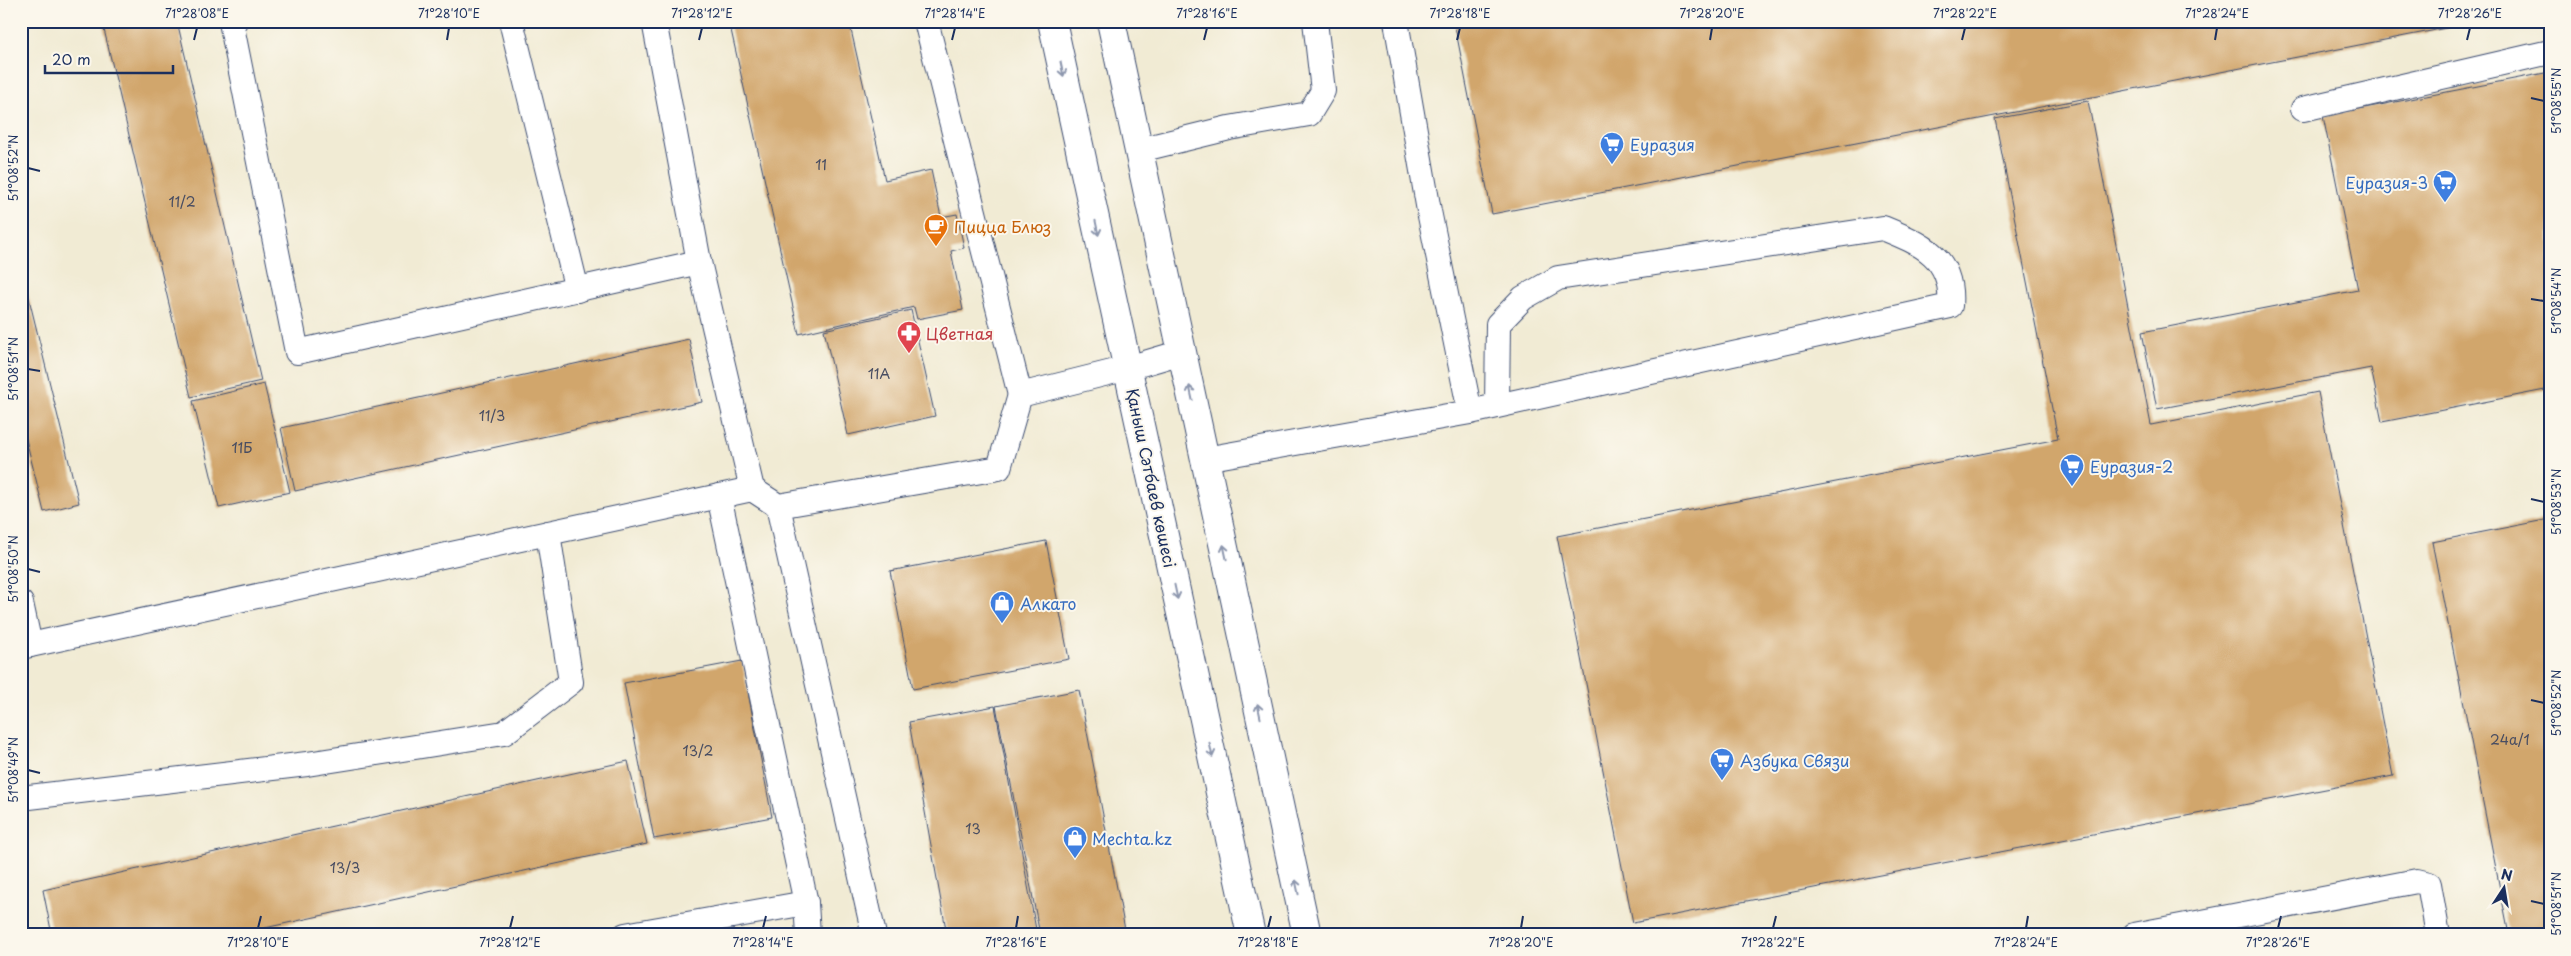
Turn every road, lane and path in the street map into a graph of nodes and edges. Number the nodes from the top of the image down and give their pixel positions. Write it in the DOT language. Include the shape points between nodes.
graph roads {
  1 [pos="236,21"];
  2 [pos="511,21"];
  3 [pos="654,21"];
  4 [pos="926,21"];
  5 [pos="1052,21"];
  6 [pos="1111,21"];
  7 [pos="1315,21"];
  8 [pos="1396,21"];
  9 [pos="2550,52"];
  10 [pos="2303,109"];
  11 [pos="1139,150"];
  12 [pos="699,262"];
  13 [pos="577,290"];
  14 [pos="1182,352"];
  15 [pos="1128,368"];
  16 [pos="1020,396"];
  17 [pos="1497,406"];
  18 [pos="1470,412"];
  19 [pos="1205,459"];
  20 [pos="752,489"];
  21 [pos="719,496"];
  22 [pos="778,506"];
  23 [pos="548,533"];
  24 [pos="21,603"];
  25 [pos="26,646"];
  26 [pos="21,798"];
  27 [pos="806,903"];
  28 [pos="625,935"];
  29 [pos="808,935"];
  30 [pos="874,935"];
  31 [pos="1251,935"];
  32 [pos="1307,935"];
  33 [pos="2134,935"];
  34 [pos="2438,935"];
  1 -- 13 [label="lane" via="231,22 298,352"];
  2 -- 13 [label="lane"];
  3 -- 12 [label="lane"];
  4 -- 16 [label="lane"];
  5 -- 15 [label="main road, Қаныш Сәтбаев көшесі, one-way"];
  6 -- 11 [label="main road"];
  7 -- 11 [label="lane" via="1324,91 1309,114 1229,128"];
  8 -- 18 [label="lane" via="1429,211"];
  9 -- 10 [label="lane"];
  11 -- 14 [label="main road"];
  12 -- 13 [label="lane"];
  12 -- 20 [label="lane"];
  14 -- 15 [label="lane"];
  19 -- 14 [label="main road, one-way"];
  15 -- 16 [label="lane"];
  15 -- 31 [label="main road, Қаныш Сәтбаев көшесі, one-way"];
  16 -- 22 [label="lane" via="999,468"];
  17 -- 17 [label="lane" via="1950,306 1951,290 1942,265 1919,242 1883,228 1558,278 1523,298 1498,324"];
  17 -- 18 [label="lane"];
  18 -- 19 [label="lane"];
  32 -- 19 [label="main road, one-way"];
  20 -- 21 [label="lane"];
  20 -- 22 [label="lane"];
  21 -- 23 [label="lane"];
  21 -- 27 [label="lane"];
  22 -- 30 [label="lane"];
  23 -- 25 [label="lane"];
  23 -- 26 [label="lane" via="571,682 504,733 307,764"];
  24 -- 25 [label="lane"];
  27 -- 28 [label="lane"];
  27 -- 29 [label="lane"];
  33 -- 34 [label="lane" via="2417,881 2430,884"];
}
